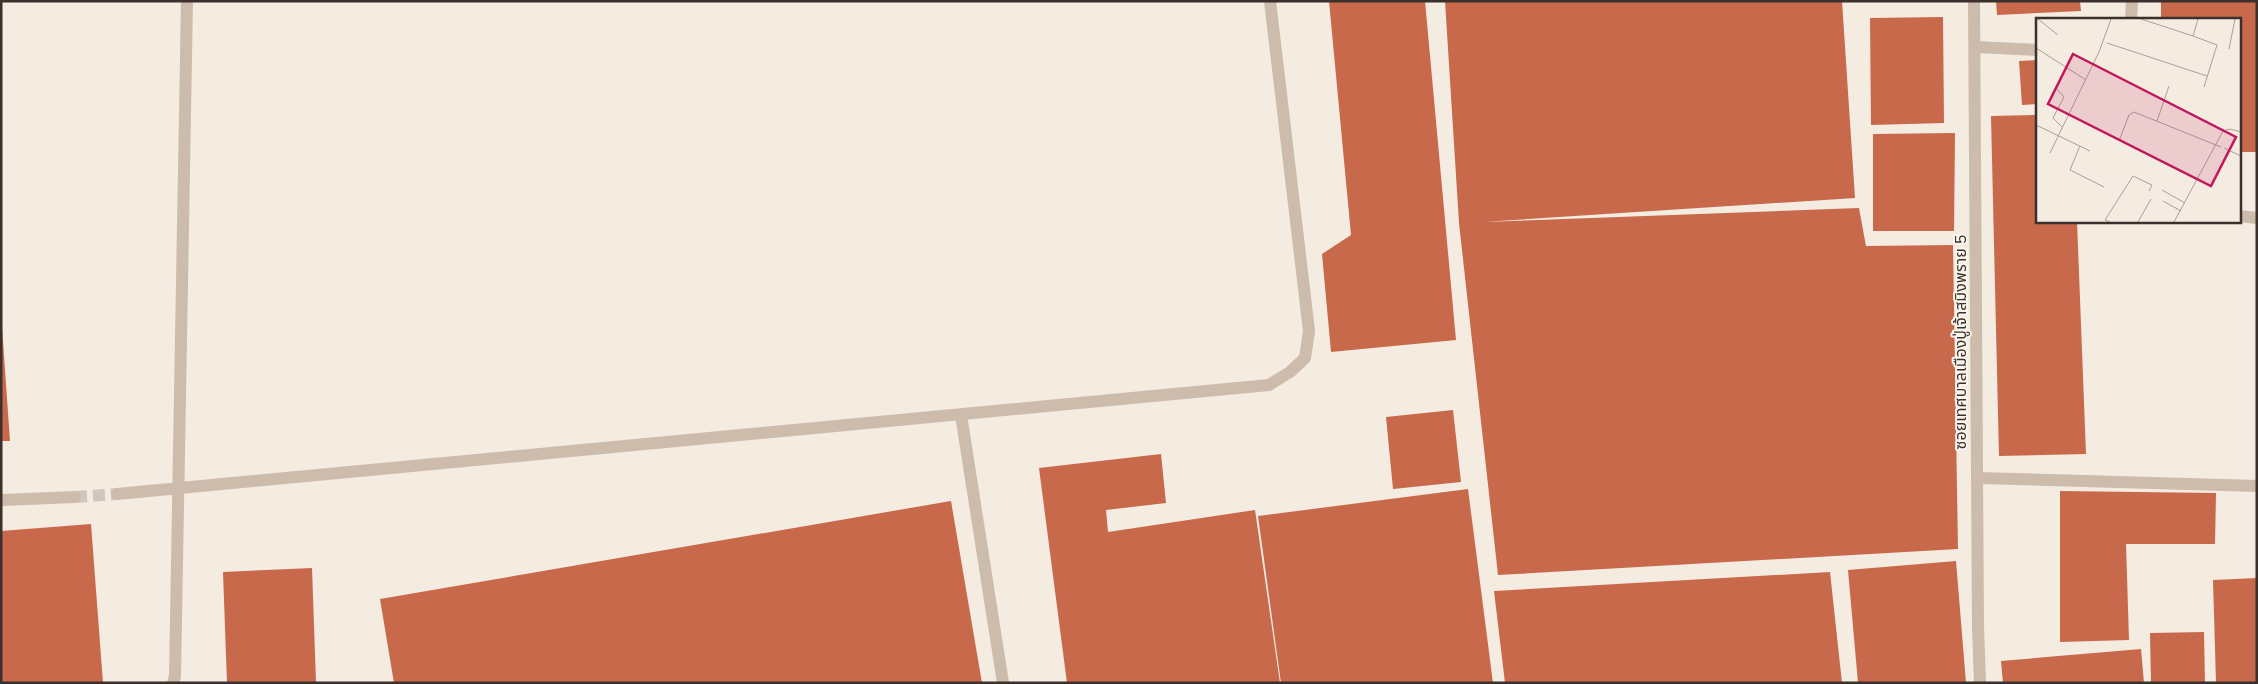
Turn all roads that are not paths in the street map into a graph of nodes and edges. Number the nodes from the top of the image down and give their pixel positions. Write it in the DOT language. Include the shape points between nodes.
graph roads {
  1 [pos="187,1"];
  2 [pos="1270,1"];
  3 [pos="1974,1"];
  4 [pos="2132,1"];
  5 [pos="2131,18"];
  6 [pos="1975,47"];
  7 [pos="2036,50"];
  8 [pos="2240,216"];
  9 [pos="2257,218"];
  10 [pos="961,415"];
  11 [pos="1978,478"];
  12 [pos="2257,486"];
  13 [pos="178,489"];
  14 [pos="117,494"];
  15 [pos="75,496"];
  16 [pos="1,500"];
  17 [pos="173,683"];
  18 [pos="1003,683"];
  19 [pos="1980,683"];
  1 -- 13 [label="street"];
  2 -- 10 [label="street" via="1309,330 1305,358 1269,386"];
  3 -- 6 [label="street, ซอยเทศบาลเมืองปู่เจ้าสมิงพราย 5"];
  4 -- 5 [label="street"];
  6 -- 7 [label="street"];
  6 -- 11 [label="street, ซอยเทศบาลเมืองปู่เจ้าสมิงพราย 5"];
  8 -- 9 [label="street"];
  10 -- 13 [label="street"];
  10 -- 18 [label="street"];
  11 -- 12 [label="street"];
  11 -- 19 [label="street, ซอยเทศบาลเมืองปู่เจ้าสมิงพราย 5"];
  13 -- 14 [label="street"];
  13 -- 17 [label="street"];
  15 -- 16 [label="street"];
}
